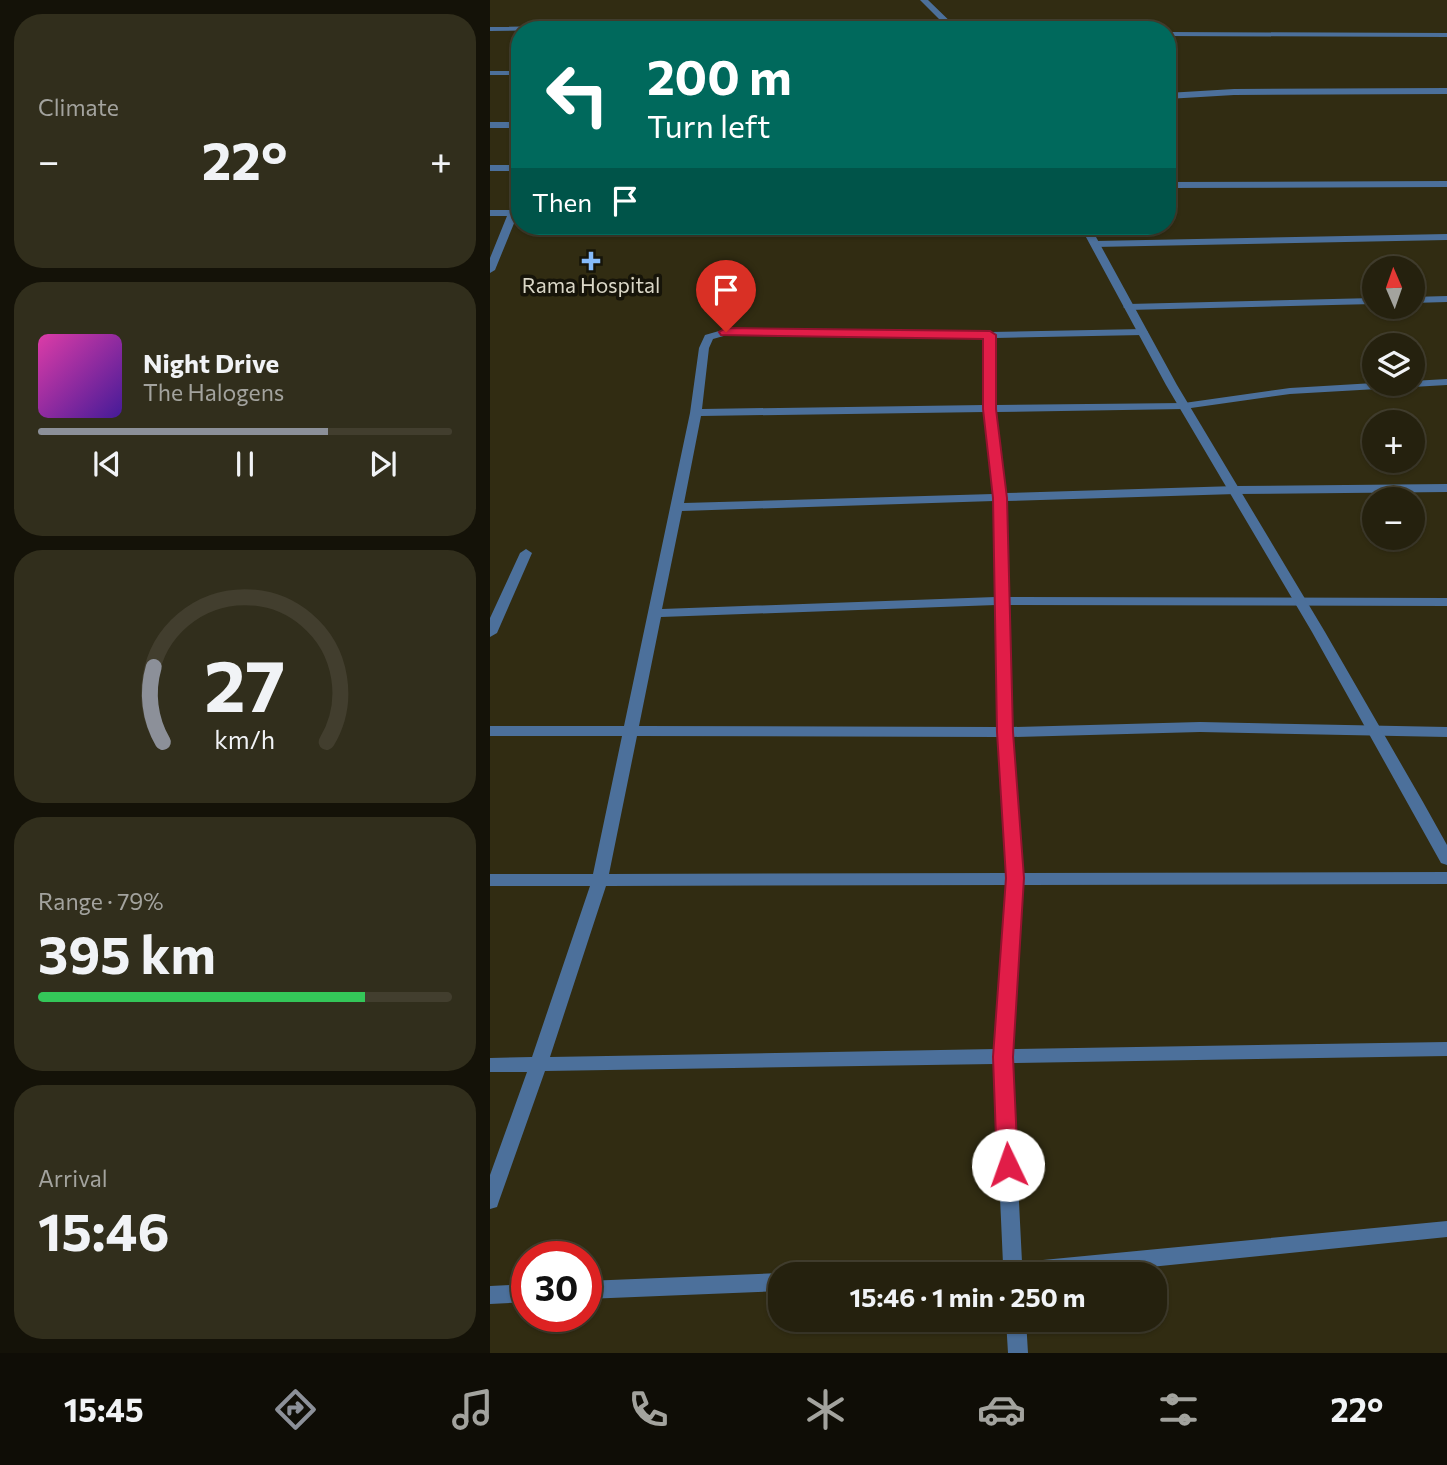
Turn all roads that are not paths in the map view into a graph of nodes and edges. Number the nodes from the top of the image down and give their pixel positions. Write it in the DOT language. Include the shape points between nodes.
graph roads {
  1 [pos="924,0"];
  2 [pos="946,20"];
  3 [pos="895,21"];
  4 [pos="490,29"];
  5 [pos="511,29"];
  6 [pos="1176,34"];
  7 [pos="1447,35"];
  8 [pos="490,73"];
  9 [pos="511,73"];
  10 [pos="1447,91"];
  11 [pos="1176,95"];
  12 [pos="490,125"];
  13 [pos="511,125"];
  14 [pos="511,168"];
  15 [pos="490,169"];
  16 [pos="1447,184"];
  17 [pos="1176,185"];
  18 [pos="490,213"];
  19 [pos="511,213"];
  20 [pos="511,226"];
  21 [pos="1090,235"];
  22 [pos="1447,237"];
  23 [pos="1095,244"];
  24 [pos="490,270"];
  25 [pos="1447,299"];
  26 [pos="1425,300"];
  27 [pos="1362,301"];
  28 [pos="1128,307"];
  29 [pos="1143,332"];
  30 [pos="990,335"];
  31 [pos="1447,382"];
  32 [pos="1184,406"];
  33 [pos="990,409"];
  34 [pos="696,413"];
  35 [pos="1447,488"];
  36 [pos="1236,489"];
  37 [pos="1000,498"];
  38 [pos="676,507"];
  39 [pos="526,553"];
  40 [pos="1004,601"];
  41 [pos="1298,601"];
  42 [pos="1447,602"];
  43 [pos="655,613"];
  44 [pos="490,633"];
  45 [pos="490,731"];
  46 [pos="1378,731"];
  47 [pos="1005,732"];
  48 [pos="1447,732"];
  49 [pos="631,733"];
  50 [pos="1447,859"];
  51 [pos="1447,877"];
  52 [pos="1015,878"];
  53 [pos="600,879"];
  54 [pos="490,880"];
  55 [pos="1447,1049"];
  56 [pos="1003,1057"];
  57 [pos="539,1064"];
  58 [pos="490,1065"];
  59 [pos="490,1201"];
  60 [pos="1447,1229"];
  61 [pos="1012,1262"];
  62 [pos="1122,1262"];
  63 [pos="768,1282"];
  64 [pos="602,1289"];
  65 [pos="511,1293"];
  66 [pos="490,1294"];
  67 [pos="1017,1332"];
  68 [pos="1018,1353"];
  1 -- 2 [label="street"];
  2 -- 3 [label="street"];
  4 -- 5 [label="street"];
  6 -- 7 [label="street"];
  8 -- 9 [label="street"];
  10 -- 11 [label="street"];
  12 -- 13 [label="street"];
  14 -- 15 [label="street"];
  16 -- 17 [label="street"];
  18 -- 19 [label="street"];
  20 -- 24 [label="street"];
  21 -- 23 [label="street"];
  22 -- 23 [label="street"];
  23 -- 28 [label="street"];
  25 -- 26 [label="street"];
  27 -- 28 [label="street"];
  28 -- 29 [label="street"];
  29 -- 30 [label="street"];
  29 -- 32 [label="street"];
  30 -- 33 [label="street"];
  30 -- 34 [label="street" via="726,332 709,337 704,348"];
  31 -- 32 [label="street" via="1290,391"];
  32 -- 33 [label="street"];
  32 -- 36 [label="street"];
  33 -- 34 [label="street"];
  33 -- 37 [label="street"];
  34 -- 38 [label="street"];
  35 -- 36 [label="street"];
  36 -- 37 [label="street"];
  36 -- 41 [label="street"];
  37 -- 38 [label="street"];
  37 -- 40 [label="street"];
  38 -- 43 [label="street"];
  39 -- 44 [label="street"];
  40 -- 41 [label="street"];
  40 -- 43 [label="street"];
  40 -- 47 [label="street"];
  41 -- 42 [label="street"];
  41 -- 46 [label="street"];
  43 -- 49 [label="street"];
  45 -- 49 [label="street"];
  46 -- 47 [label="street" via="1200,727"];
  46 -- 48 [label="street"];
  46 -- 50 [label="street"];
  47 -- 49 [label="street"];
  47 -- 52 [label="street"];
  49 -- 53 [label="street"];
  51 -- 52 [label="street"];
  52 -- 53 [label="street"];
  52 -- 56 [label="street"];
  53 -- 54 [label="street"];
  53 -- 57 [label="street"];
  55 -- 56 [label="street"];
  56 -- 57 [label="street"];
  56 -- 61 [label="street"];
  57 -- 58 [label="street"];
  57 -- 59 [label="street"];
  60 -- 62 [label="street"];
  63 -- 64 [label="street"];
  65 -- 66 [label="street"];
  67 -- 68 [label="street"];
}
